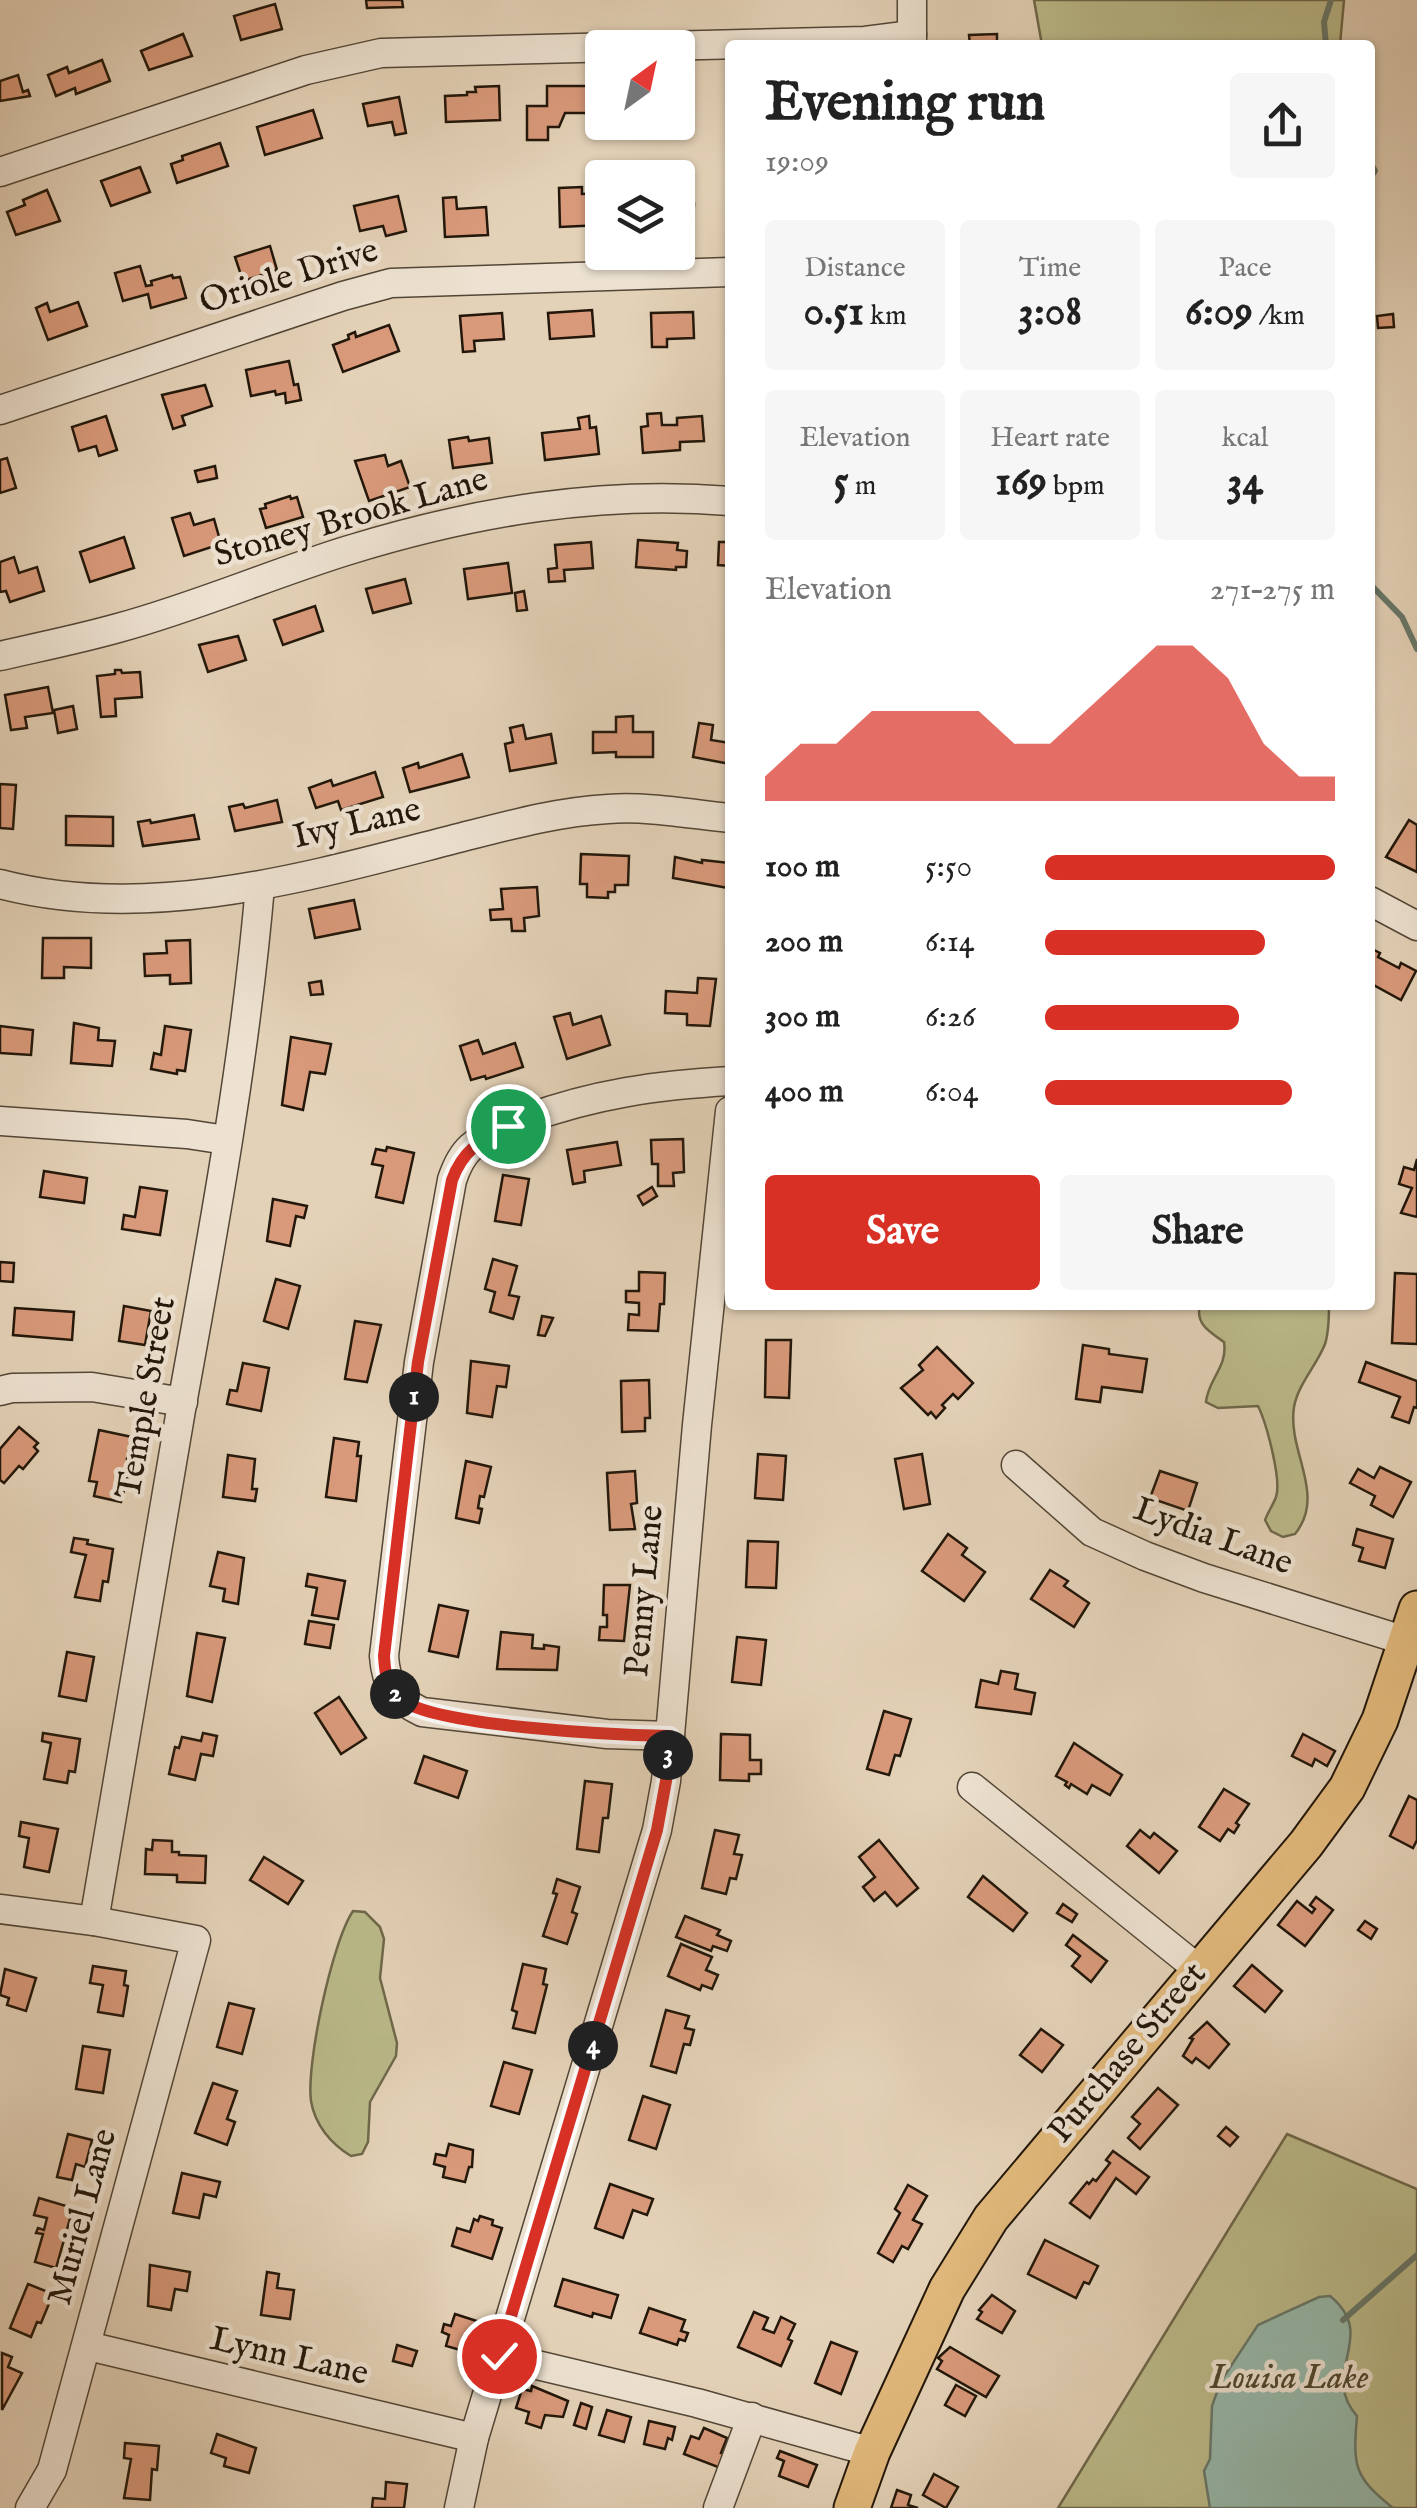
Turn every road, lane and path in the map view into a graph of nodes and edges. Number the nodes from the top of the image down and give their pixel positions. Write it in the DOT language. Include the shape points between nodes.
graph roads {
  1 [pos="912,0"];
  2 [pos="912,40"];
  3 [pos="725,44"];
  4 [pos="0,172"];
  5 [pos="725,272"];
  6 [pos="0,410"];
  7 [pos="725,501"];
  8 [pos="0,656"];
  9 [pos="725,818"];
  10 [pos="0,884"];
  11 [pos="260,886"];
  12 [pos="1375,905"];
  13 [pos="1417,926"];
  14 [pos="725,1081"];
  15 [pos="0,1121"];
  16 [pos="226,1140"];
  17 [pos="725,1159"];
  18 [pos="0,1391"];
  19 [pos="183,1402"];
  20 [pos="1016,1465"];
  21 [pos="1412,1625"];
  22 [pos="670,1736"];
  23 [pos="972,1787"];
  24 [pos="0,1910"];
  25 [pos="94,1921"];
  26 [pos="1198,1970"];
  27 [pos="88,2346"];
  28 [pos="499,2356"];
  29 [pos="752,2417"];
  30 [pos="474,2438"];
  31 [pos="872,2452"];
  32 [pos="30,2508"];
  33 [pos="459,2508"];
  34 [pos="718,2508"];
  35 [pos="852,2508"];
  1 -- 2 [label="street"];
  3 -- 4 [label="street" via="382,53 306,70"];
  5 -- 6 [label="street, Oriole Drive" via="391,283"];
  7 -- 8 [label="street, Stoney Brook Lane" via="596,498 528,507 350,550 120,628"];
  9 -- 11 [label="street, Ivy Lane" via="610,808 542,818"];
  10 -- 11 [label="street, Ivy Lane" via="96,897"];
  11 -- 16 [label="street, Temple Street" via="246,1032"];
  12 -- 13 [label="street"];
  14 -- 22 [label="street" via="665,1084 573,1102 508,1126 462,1157 418,1362 384,1656 388,1685 422,1712"];
  15 -- 16 [label="street"];
  16 -- 19 [label="street, Temple Street"];
  17 -- 22 [label="street, Penny Lane"];
  18 -- 19 [label="street" via="92,1387"];
  19 -- 25 [label="street, Temple Street"];
  20 -- 21 [label="street, Lydia Lane" via="1092,1532 1145,1556 1204,1578"];
  21 -- 26 [label="main road, Purchase Street" via="1380,1720 1347,1788"];
  22 -- 28 [label="street, Penny Lane" via="657,1830"];
  23 -- 26 [label="street"];
  24 -- 25 [label="street"];
  25 -- 27 [label="street, Muriel Lane" via="196,1940"];
  26 -- 31 [label="main road, Purchase Street" via="991,2218 947,2289"];
  27 -- 30 [label="street, Lynn Lane"];
  27 -- 32 [label="street, Muriel Lane" via="52,2470"];
  28 -- 29 [label="street"];
  28 -- 30 [label="street, Penny Lane"];
  29 -- 31 [label="street"];
  29 -- 34 [label="street"];
  30 -- 33 [label="street, Penny Lane"];
  31 -- 35 [label="main road, Purchase Street"];
}
